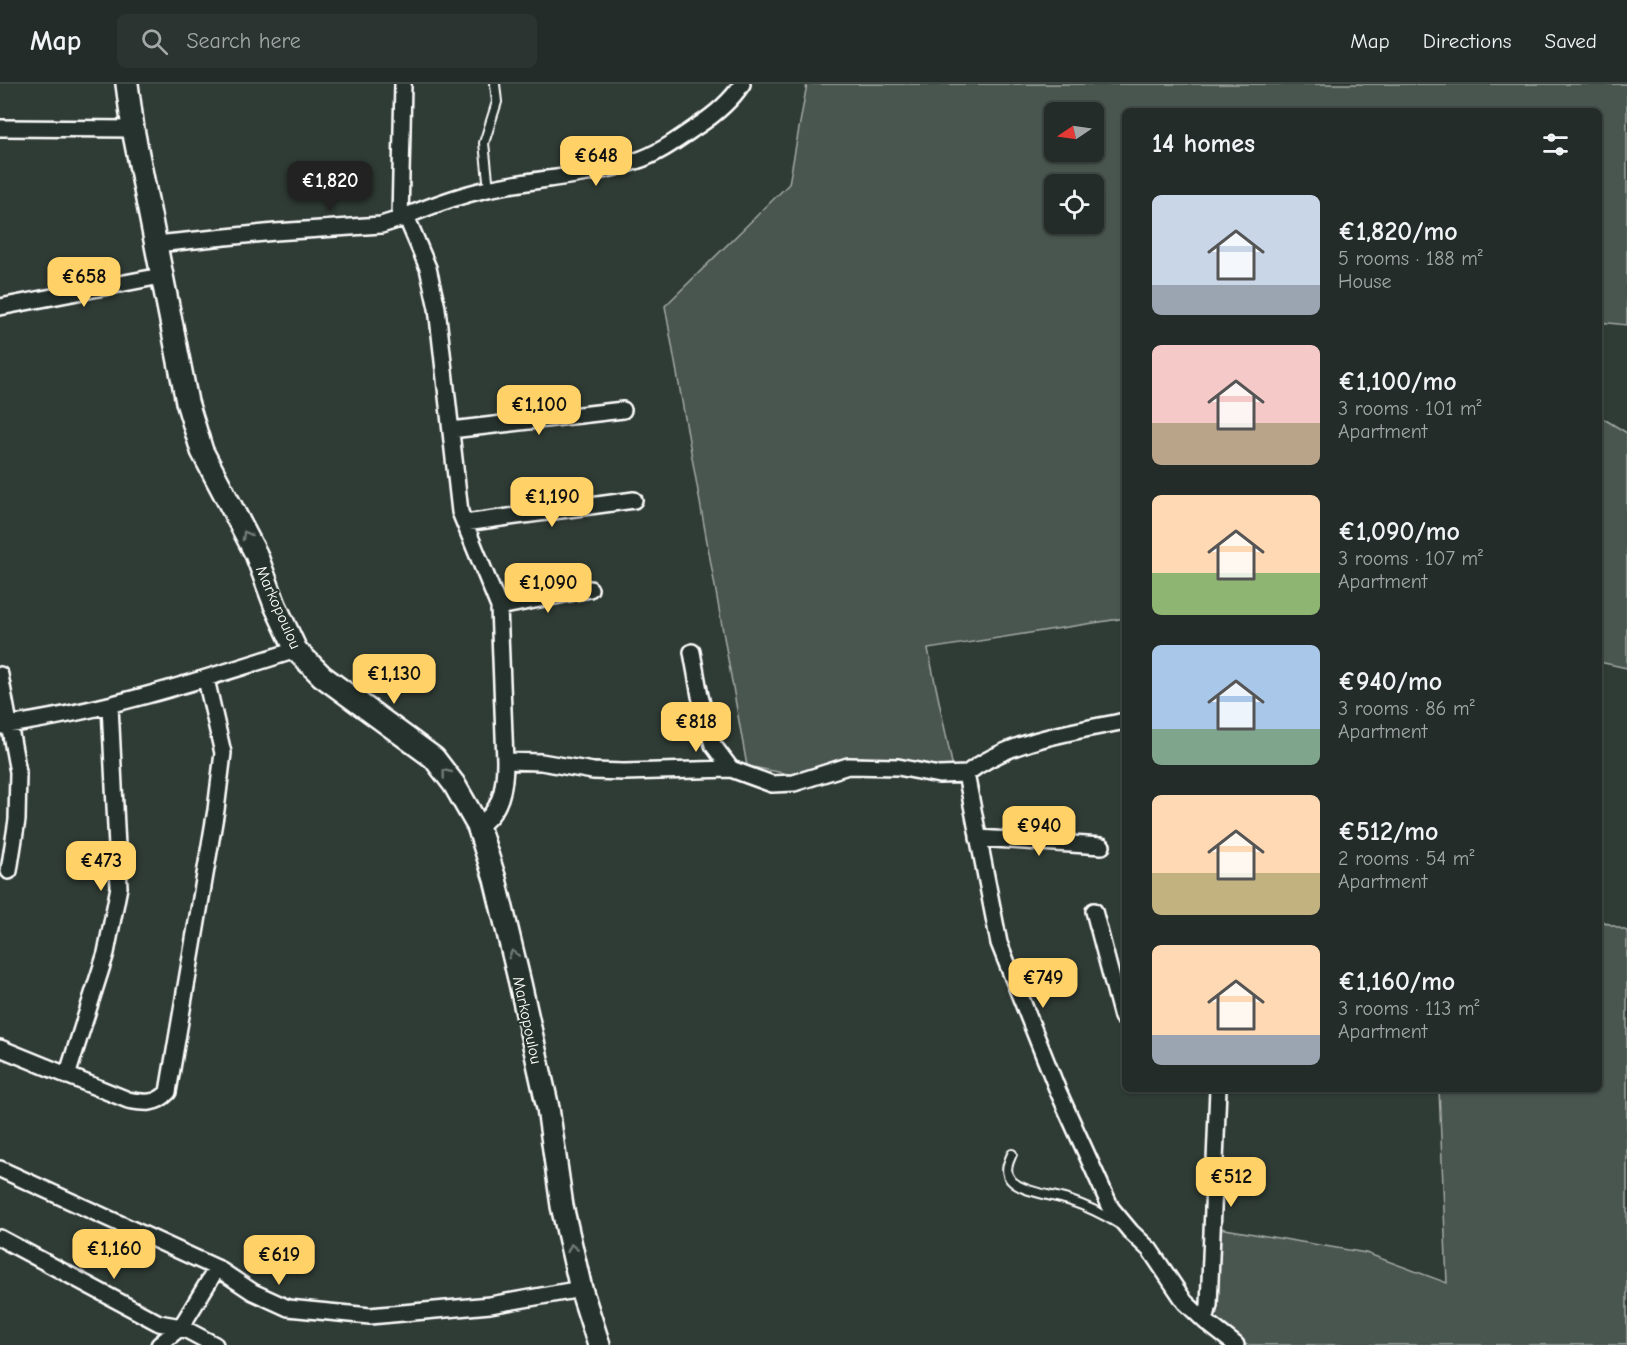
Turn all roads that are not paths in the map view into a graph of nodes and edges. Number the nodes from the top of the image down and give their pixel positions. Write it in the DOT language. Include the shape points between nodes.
graph roads {
  1 [pos="127,84"];
  2 [pos="403,84"];
  3 [pos="495,84"];
  4 [pos="742,84"];
  5 [pos="0,128"];
  6 [pos="133,129"];
  7 [pos="489,189"];
  8 [pos="403,218"];
  9 [pos="156,244"];
  10 [pos="161,276"];
  11 [pos="0,307"];
  12 [pos="623,410"];
  13 [pos="451,430"];
  14 [pos="634,500"];
  15 [pos="465,523"];
  16 [pos="590,589"];
  17 [pos="499,607"];
  18 [pos="296,650"];
  19 [pos="692,652"];
  20 [pos="0,675"];
  21 [pos="206,679"];
  22 [pos="110,706"];
  23 [pos="1122,722"];
  24 [pos="5,725"];
  25 [pos="505,761"];
  26 [pos="731,769"];
  27 [pos="966,774"];
  28 [pos="478,826"];
  29 [pos="978,838"];
  30 [pos="1102,846"];
  31 [pos="9,871"];
  32 [pos="1094,911"];
  33 [pos="1122,1017"];
  34 [pos="0,1048"];
  35 [pos="67,1076"];
  36 [pos="1218,1092"];
  37 [pos="1012,1154"];
  38 [pos="0,1169"];
  39 [pos="1131,1232"];
  40 [pos="0,1238"];
  41 [pos="217,1268"];
  42 [pos="581,1289"];
  43 [pos="1205,1321"];
  44 [pos="181,1327"];
  45 [pos="159,1345"];
  46 [pos="215,1345"];
  47 [pos="599,1345"];
  48 [pos="1236,1345"];
  1 -- 6 [label="street, Markopoulou"];
  2 -- 8 [label="street"];
  3 -- 7 [label="lane" via="497,102 484,143"];
  4 -- 7 [label="street" via="709,118 667,147 637,161"];
  5 -- 6 [label="street"];
  6 -- 9 [label="street, Markopoulou"];
  7 -- 8 [label="street" via="435,204"];
  8 -- 9 [label="street" via="381,225"];
  8 -- 13 [label="street" via="428,268 437,308"];
  9 -- 10 [label="street, Markopoulou"];
  10 -- 11 [label="street"];
  18 -- 10 [label="street, Markopoulou, one-way" via="256,554 202,451 187,402"];
  12 -- 13 [label="street"];
  13 -- 15 [label="street" via="460,512"];
  14 -- 15 [label="street"];
  15 -- 17 [label="street"];
  16 -- 17 [label="street"];
  17 -- 25 [label="street"];
  18 -- 21 [label="street"];
  28 -- 18 [label="street, Markopoulou, one-way" via="434,758 322,676"];
  19 -- 26 [label="street" via="713,745"];
  20 -- 24 [label="street"];
  21 -- 22 [label="street"];
  21 -- 35 [label="street" via="223,753 168,1092 160,1101 147,1104"];
  22 -- 24 [label="street"];
  22 -- 35 [label="street" via="119,887 106,953"];
  23 -- 27 [label="street" via="1045,737 983,761"];
  24 -- 31 [label="street" via="18,772 17,820"];
  25 -- 26 [label="street" via="541,762 592,771"];
  25 -- 28 [label="street" via="499,804"];
  26 -- 27 [label="street" via="772,784 794,783 848,766 898,767 939,776"];
  27 -- 29 [label="street"];
  42 -- 28 [label="street, Markopoulou, one-way" via="520,982"];
  29 -- 30 [label="street"];
  29 -- 39 [label="street" via="999,943 1058,1091 1111,1208"];
  32 -- 33 [label="street"];
  34 -- 35 [label="street"];
  36 -- 43 [label="street" via="1209,1305"];
  37 -- 39 [label="lane" via="1007,1167 1009,1179 1018,1186 1104,1215"];
  38 -- 41 [label="street"];
  39 -- 43 [label="street" via="1150,1250 1185,1302"];
  40 -- 44 [label="street" via="159,1323"];
  41 -- 42 [label="street" via="253,1292 288,1308 370,1316 490,1305"];
  41 -- 44 [label="street"];
  42 -- 47 [label="street, Markopoulou"];
  43 -- 48 [label="street"];
  44 -- 45 [label="street"];
  44 -- 46 [label="street"];
}
